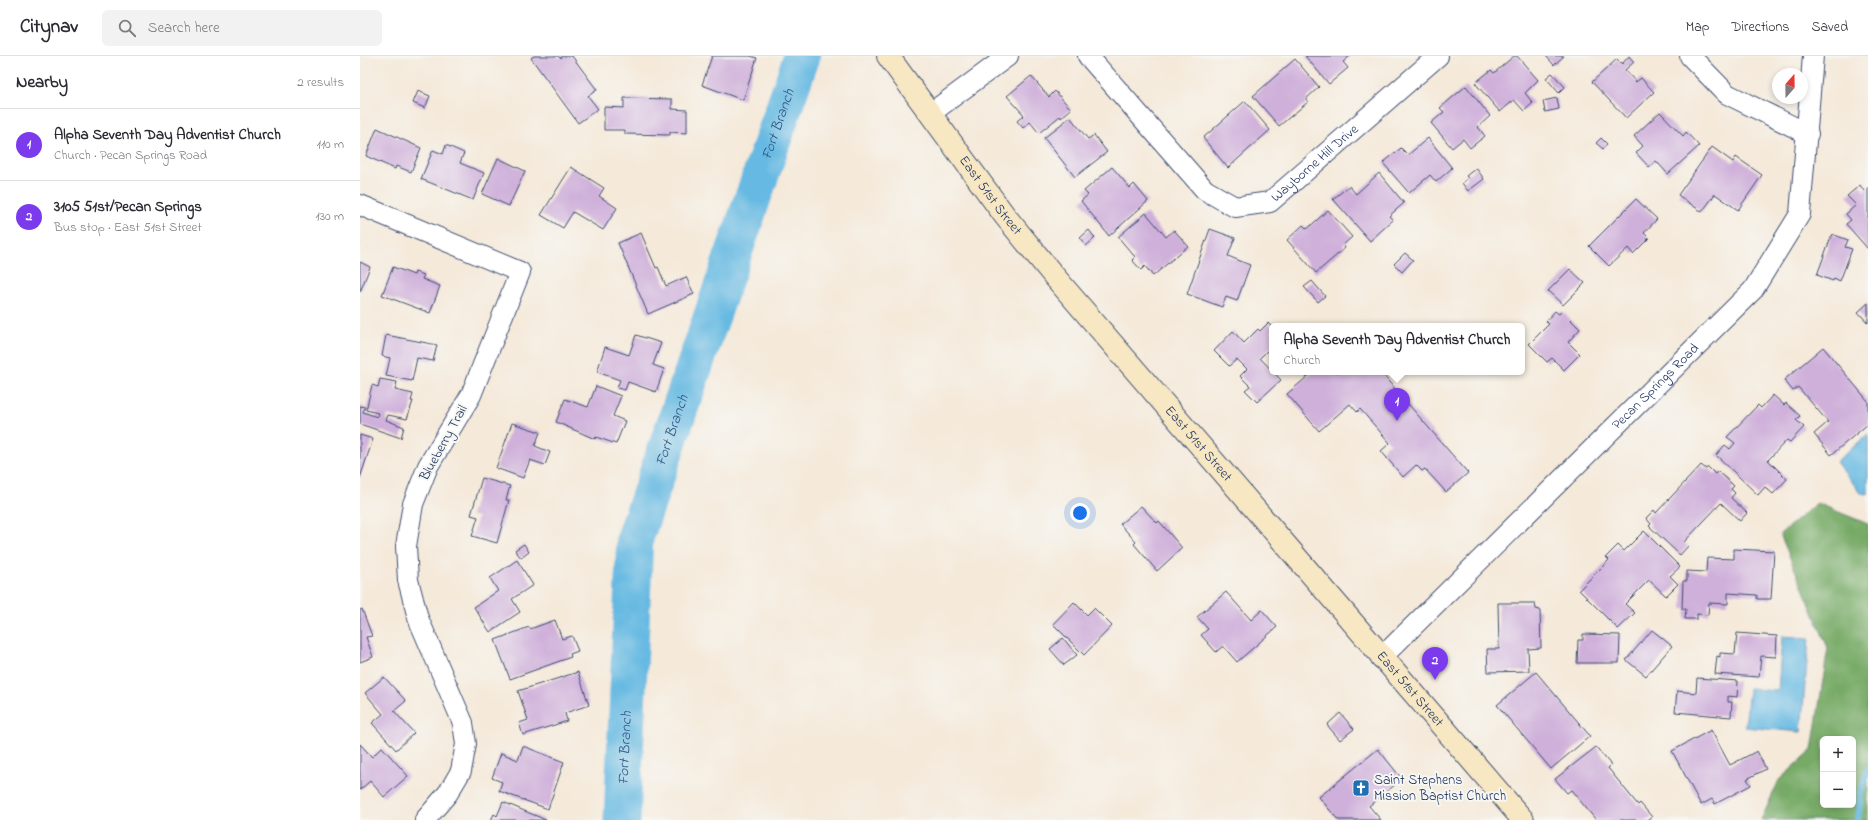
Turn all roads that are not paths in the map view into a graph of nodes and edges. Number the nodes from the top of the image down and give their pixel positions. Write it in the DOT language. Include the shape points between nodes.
graph roads {
  1 [pos="888,56"];
  2 [pos="1008,56"];
  3 [pos="1088,56"];
  4 [pos="1438,56"];
  5 [pos="1690,56"];
  6 [pos="1813,56"];
  7 [pos="931,113"];
  8 [pos="1808,134"];
  9 [pos="360,205"];
  10 [pos="1382,658"];
  11 [pos="425,820"];
  12 [pos="1523,820"];
  1 -- 7 [label="main road, East 51st Street"];
  2 -- 7 [label="street"];
  3 -- 4 [label="street, Wayborne Hill Drive" via="1205,190 1235,207 1270,202"];
  5 -- 8 [label="street" via="1727,94"];
  6 -- 8 [label="street, Pecan Springs Road"];
  7 -- 10 [label="main road, East 51st Street" via="1006,216 1054,276"];
  8 -- 10 [label="street, Pecan Springs Road" via="1800,214 1753,290"];
  9 -- 11 [label="street, Blueberry Trail" via="520,272 471,395 428,466 413,504 406,546 408,580 416,610 463,723 466,744 461,771 448,793"];
  10 -- 12 [label="main road, East 51st Street"];
}
